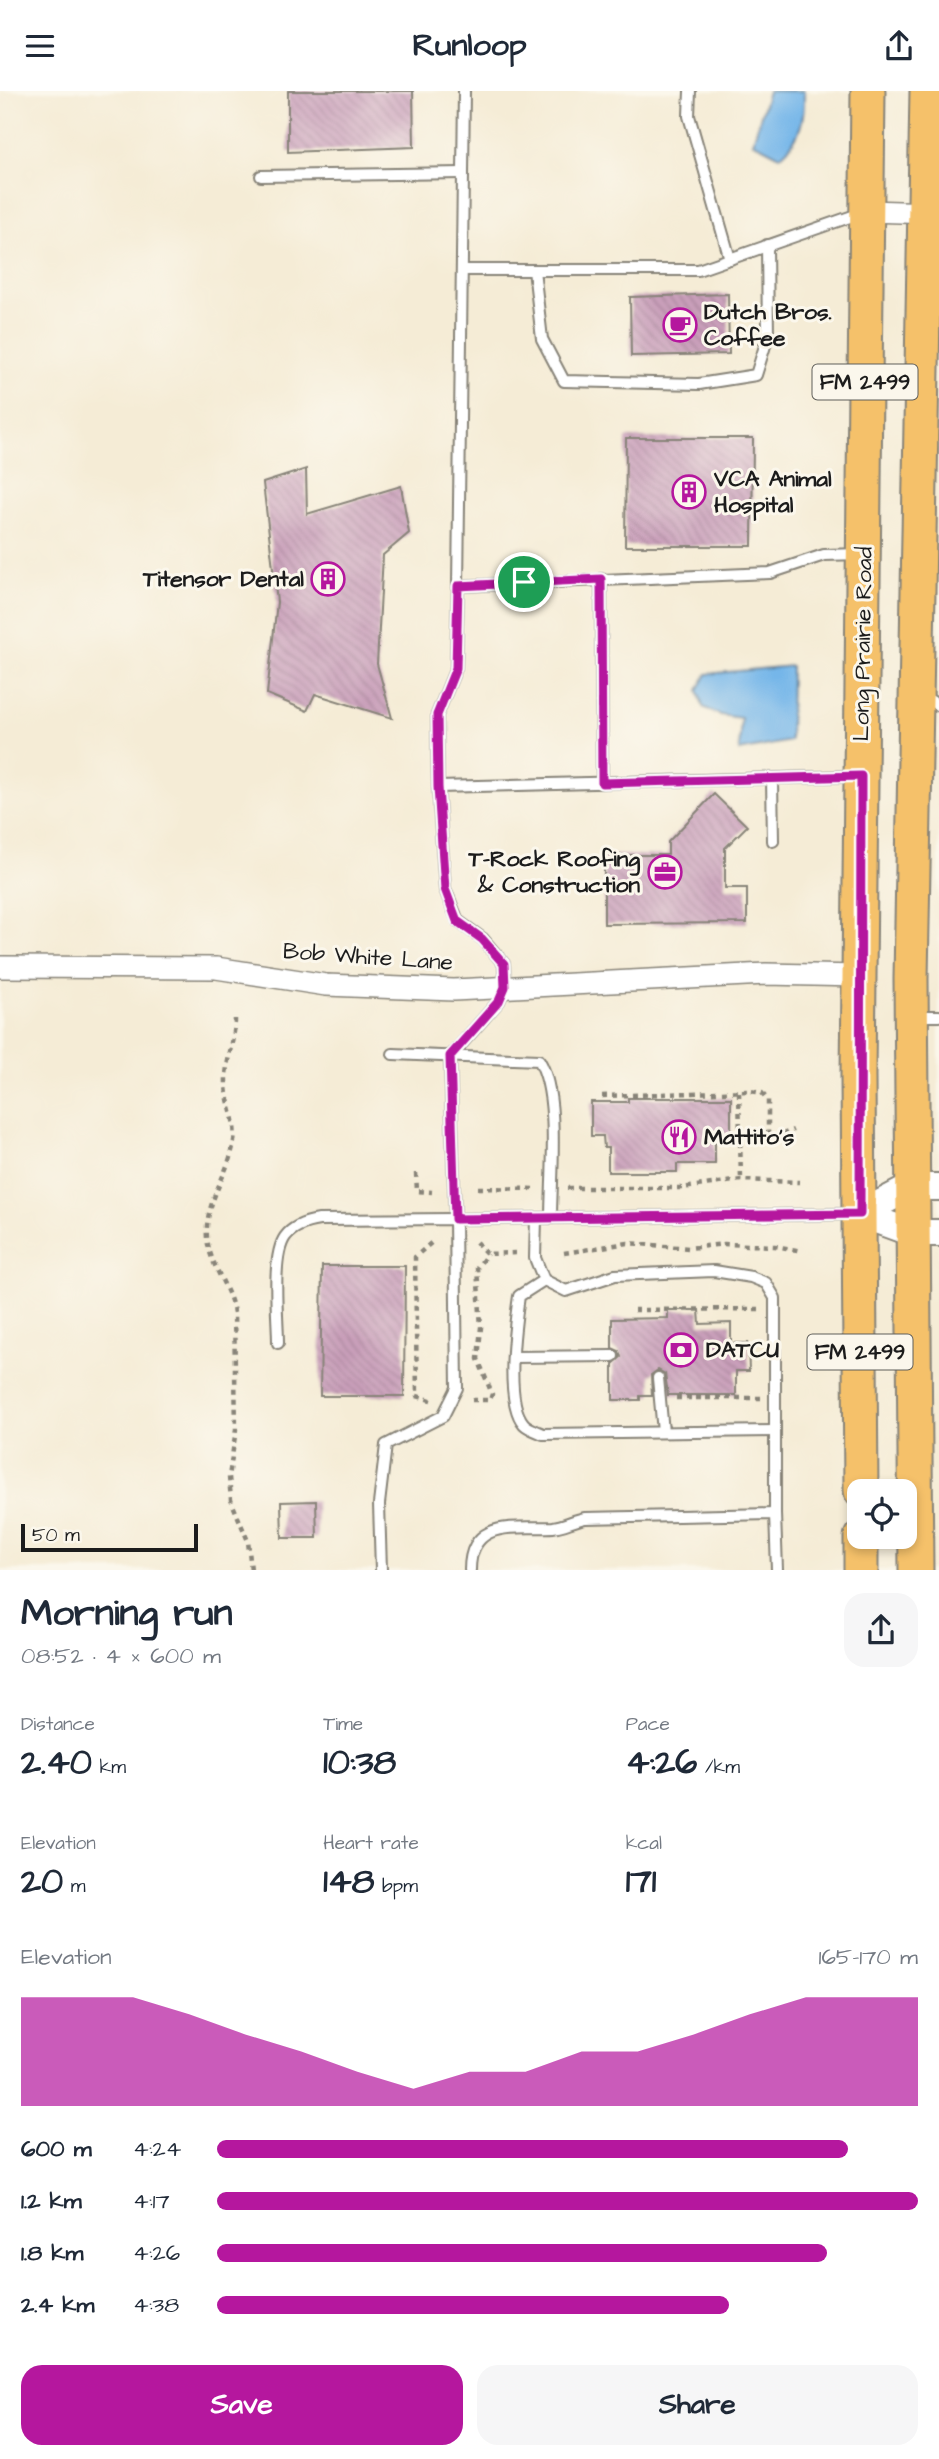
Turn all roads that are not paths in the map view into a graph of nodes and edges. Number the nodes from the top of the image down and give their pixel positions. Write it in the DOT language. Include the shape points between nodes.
graph roads {
  1 [pos="464,91"];
  2 [pos="690,91"];
  3 [pos="868,91"];
  4 [pos="927,91"];
  5 [pos="463,173"];
  6 [pos="261,176"];
  7 [pos="867,211"];
  8 [pos="932,213"];
  9 [pos="767,245"];
  10 [pos="730,260"];
  11 [pos="462,270"];
  12 [pos="534,270"];
  13 [pos="863,554"];
  14 [pos="601,579"];
  15 [pos="458,586"];
  16 [pos="926,698"];
  17 [pos="861,776"];
  18 [pos="772,779"];
  19 [pos="602,783"];
  20 [pos="438,787"];
  21 [pos="773,841"];
  22 [pos="0,967"];
  23 [pos="859,976"];
  24 [pos="505,987"];
  25 [pos="925,1016"];
  26 [pos="393,1054"];
  27 [pos="450,1056"];
  28 [pos="925,1187"];
  29 [pos="860,1214"];
  30 [pos="536,1218"];
  31 [pos="551,1218"];
  32 [pos="455,1219"];
  33 [pos="926,1233"];
  34 [pos="544,1280"];
  35 [pos="278,1343"];
  36 [pos="612,1356"];
  37 [pos="514,1357"];
  38 [pos="658,1378"];
  39 [pos="775,1431"];
  40 [pos="663,1432"];
  41 [pos="861,1479"];
  42 [pos="775,1514"];
  43 [pos="861,1549"];
  44 [pos="381,1570"];
  45 [pos="470,1570"];
  46 [pos="777,1570"];
  47 [pos="861,1570"];
  48 [pos="916,1570"];
  1 -- 5 [label="lane"];
  2 -- 10 [label="lane" via="689,116"];
  3 -- 7 [label="main road, Long Prairie Road / FM 2499"];
  4 -- 8 [label="main road, FM 2499"];
  5 -- 6 [label="lane"];
  5 -- 11 [label="lane"];
  7 -- 8 [label="street"];
  7 -- 9 [label="lane"];
  7 -- 13 [label="main road, Long Prairie Road / FM 2499"];
  8 -- 16 [label="main road, FM 2499"];
  9 -- 10 [label="lane"];
  9 -- 12 [label="lane" via="768,336 756,376 699,384 565,381 542,339"];
  10 -- 12 [label="lane" via="698,270"];
  11 -- 12 [label="lane"];
  11 -- 15 [label="lane"];
  13 -- 14 [label="lane" via="824,555 769,573"];
  13 -- 17 [label="main road, Long Prairie Road / FM 2499"];
  14 -- 15 [label="lane"];
  14 -- 19 [label="lane"];
  15 -- 20 [label="lane" via="456,668 437,715"];
  16 -- 25 [label="main road, FM 2499"];
  17 -- 18 [label="lane"];
  17 -- 23 [label="main road, Long Prairie Road / FM 2499"];
  18 -- 19 [label="lane"];
  18 -- 21 [label="lane"];
  19 -- 20 [label="lane"];
  20 -- 24 [label="lane" via="445,889 457,921 482,939 504,964"];
  22 -- 24 [label="street, Bob White Lane" via="216,968 326,985 454,990"];
  23 -- 24 [label="street, Bob White Lane" via="752,974"];
  23 -- 29 [label="main road, Long Prairie Road / FM 2499"];
  24 -- 27 [label="lane" via="499,1001"];
  25 -- 28 [label="main road, FM 2499"];
  26 -- 27 [label="lane"];
  27 -- 31 [label="lane" via="539,1060 549,1076"];
  27 -- 32 [label="lane"];
  28 -- 29 [label="street"];
  28 -- 33 [label="main road, FM 2499"];
  29 -- 31 [label="lane"];
  29 -- 33 [label="street"];
  29 -- 41 [label="main road, Long Prairie Road / FM 2499"];
  30 -- 31 [label="lane"];
  30 -- 32 [label="lane"];
  30 -- 34 [label="lane" via="535,1258"];
  32 -- 35 [label="lane" via="301,1223 285,1237 278,1255"];
  32 -- 44 [label="lane" via="457,1388 443,1416 386,1444 380,1504"];
  33 -- 48 [label="main road, FM 2499"];
  34 -- 37 [label="lane" via="519,1296"];
  34 -- 39 [label="lane" via="566,1291 614,1275 714,1271 766,1283 775,1298"];
  36 -- 37 [label="lane"];
  37 -- 40 [label="lane" via="514,1397 522,1422 531,1429 543,1434"];
  38 -- 40 [label="lane"];
  39 -- 40 [label="lane"];
  39 -- 42 [label="lane"];
  42 -- 45 [label="lane" via="585,1518 558,1527 501,1528 475,1545"];
  42 -- 46 [label="lane"];
  43 -- 47 [label="main road"];
}
